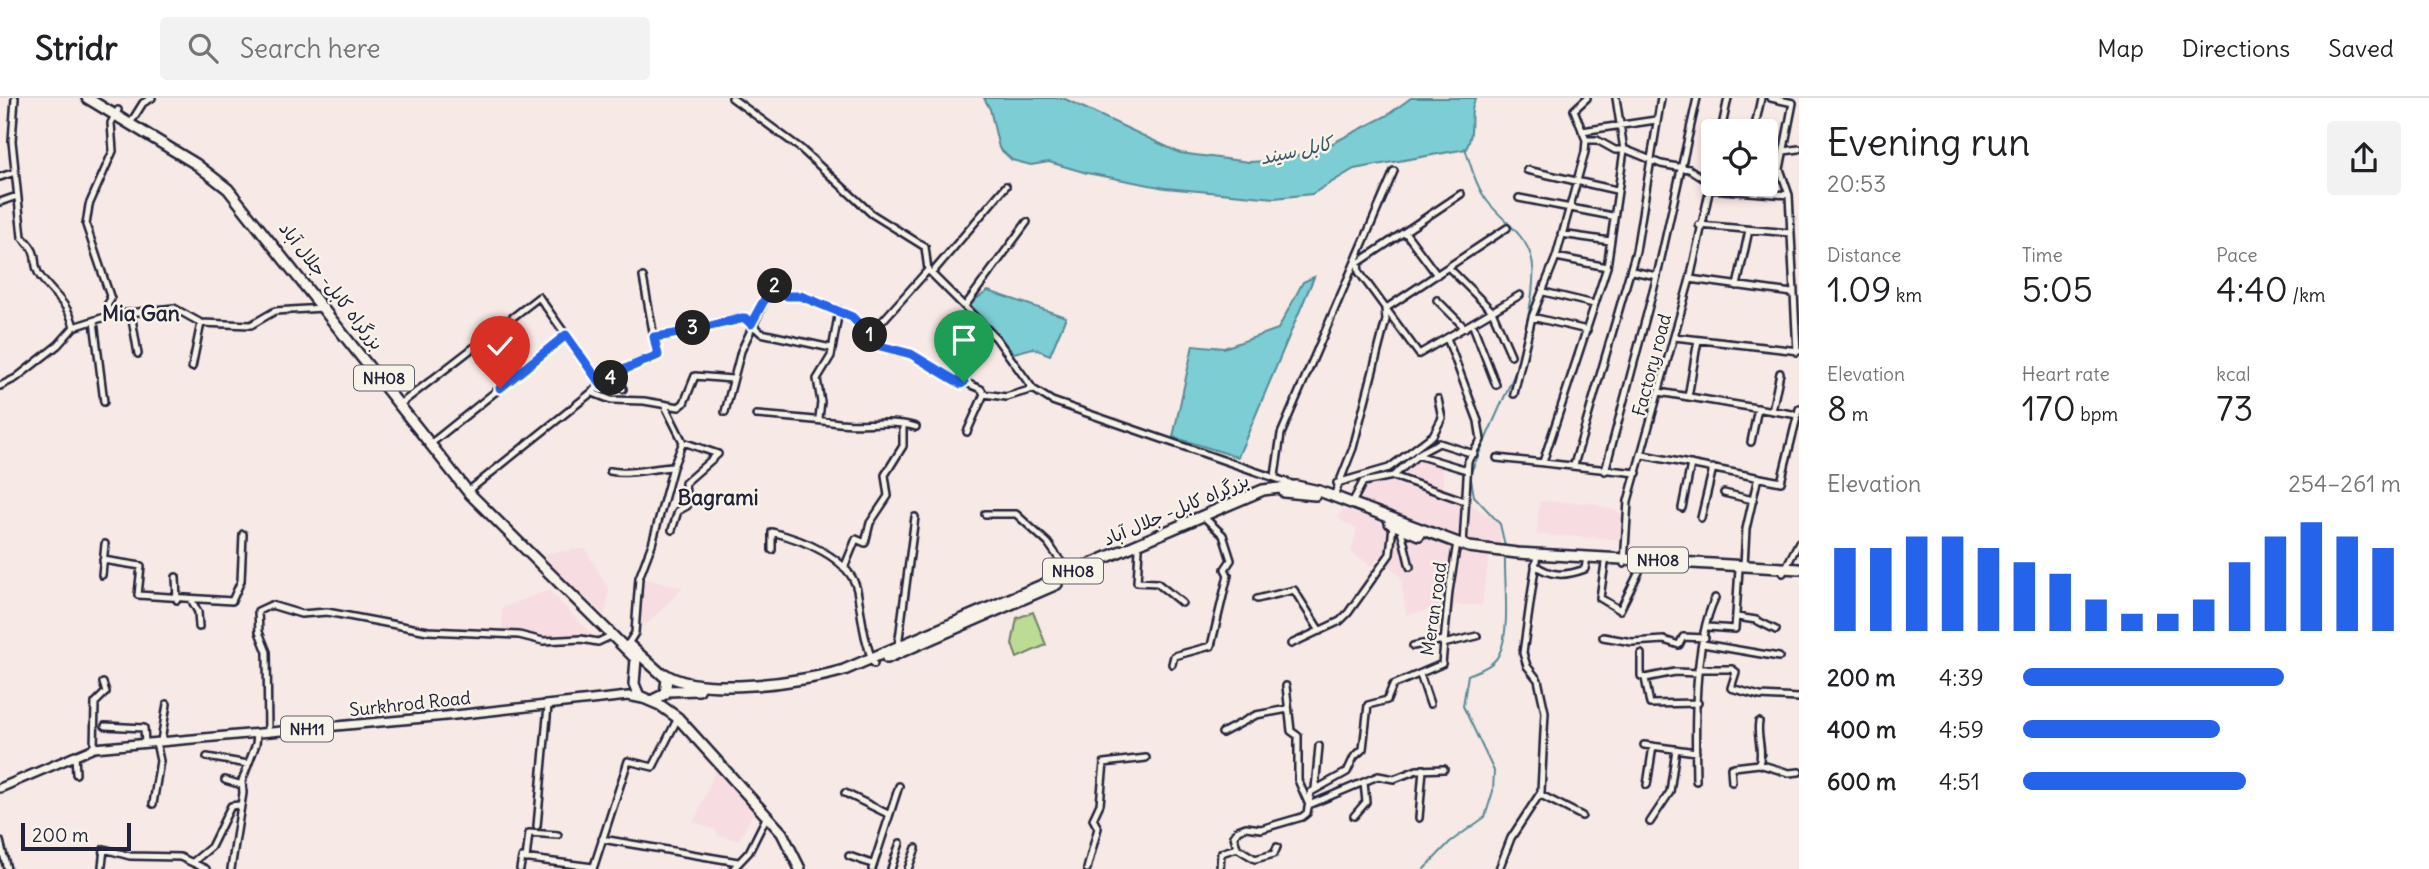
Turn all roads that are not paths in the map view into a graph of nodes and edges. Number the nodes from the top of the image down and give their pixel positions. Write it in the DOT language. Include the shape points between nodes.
graph roads {
  1 [pos="15,98"];
  2 [pos="88,98"];
  3 [pos="99,98"];
  4 [pos="152,98"];
  5 [pos="732,98"];
  6 [pos="1587,98"];
  7 [pos="1616,98"];
  8 [pos="1661,98"];
  9 [pos="1697,98"];
  10 [pos="1728,98"];
  11 [pos="1761,98"];
  12 [pos="1771,98"];
  13 [pos="117,112"];
  14 [pos="133,119"];
  15 [pos="1724,119"];
  16 [pos="1757,119"];
  17 [pos="1656,120"];
  18 [pos="1619,125"];
  19 [pos="1582,131"];
  20 [pos="1586,140"];
  21 [pos="1799,149"];
  22 [pos="1624,150"];
  23 [pos="1784,151"];
  24 [pos="1651,160"];
  25 [pos="1681,167"];
  26 [pos="1527,170"];
  27 [pos="1394,171"];
  28 [pos="15,172"];
  29 [pos="1701,173"];
  30 [pos="1781,174"];
  31 [pos="0,177"];
  32 [pos="1578,181"];
  33 [pos="1006,186"];
  34 [pos="1616,190"];
  35 [pos="1461,194"];
  36 [pos="1778,194"];
  37 [pos="1789,195"];
  38 [pos="17,196"];
  39 [pos="1708,196"];
  40 [pos="1519,198"];
  41 [pos="0,202"];
  42 [pos="1568,207"];
  43 [pos="1612,216"];
  44 [pos="1027,222"];
  45 [pos="1699,225"];
  46 [pos="1507,228"];
  47 [pos="1749,230"];
  48 [pos="1405,232"];
  49 [pos="1790,233"];
  50 [pos="1561,234"];
  51 [pos="1609,241"];
  52 [pos="1556,257"];
  53 [pos="1607,267"];
  54 [pos="1449,268"];
  55 [pos="1632,271"];
  56 [pos="930,272"];
  57 [pos="1437,275"];
  58 [pos="1657,276"];
  59 [pos="643,277"];
  60 [pos="1690,279"];
  61 [pos="1737,286"];
  62 [pos="1544,292"];
  63 [pos="1792,293"];
  64 [pos="1520,295"];
  65 [pos="1437,300"];
  66 [pos="1594,304"];
  67 [pos="965,306"];
  68 [pos="323,309"];
  69 [pos="1385,309"];
  70 [pos="839,310"];
  71 [pos="1492,311"];
  72 [pos="131,313"];
  73 [pos="111,315"];
  74 [pos="1532,317"];
  75 [pos="94,321"];
  76 [pos="201,323"];
  77 [pos="1472,323"];
  78 [pos="751,324"];
  79 [pos="74,327"];
  80 [pos="1465,328"];
  81 [pos="1587,330"];
  82 [pos="566,335"];
  83 [pos="870,335"];
  84 [pos="654,337"];
  85 [pos="1674,337"];
  86 [pos="1447,338"];
  87 [pos="1698,340"];
  88 [pos="831,348"];
  89 [pos="1798,351"];
  90 [pos="138,355"];
  91 [pos="1511,355"];
  92 [pos="192,368"];
  93 [pos="616,373"];
  94 [pos="1780,373"];
  95 [pos="732,379"];
  96 [pos="1496,385"];
  97 [pos="0,386"];
  98 [pos="602,386"];
  99 [pos="623,389"];
  100 [pos="1033,389"];
  101 [pos="1659,392"];
  102 [pos="593,393"];
  103 [pos="984,394"];
  104 [pos="1514,394"];
  105 [pos="1688,397"];
  106 [pos="1438,399"];
  107 [pos="104,402"];
  108 [pos="403,402"];
  109 [pos="665,406"];
  110 [pos="1758,408"];
  111 [pos="1772,411"];
  112 [pos="725,412"];
  113 [pos="1798,413"];
  114 [pos="756,415"];
  115 [pos="819,418"];
  116 [pos="903,424"];
  117 [pos="916,428"];
  118 [pos="967,432"];
  119 [pos="1792,437"];
  120 [pos="1799,438"];
  121 [pos="434,441"];
  122 [pos="682,442"];
  123 [pos="1752,442"];
  124 [pos="1474,454"];
  125 [pos="1418,455"];
  126 [pos="1643,455"];
  127 [pos="1497,458"];
  128 [pos="1544,462"];
  129 [pos="1691,464"];
  130 [pos="1574,465"];
  131 [pos="673,467"];
  132 [pos="1713,468"];
  133 [pos="1467,470"];
  134 [pos="610,471"];
  135 [pos="1605,471"];
  136 [pos="1637,473"];
  137 [pos="1393,477"];
  138 [pos="1758,477"];
  139 [pos="1276,480"];
  140 [pos="1337,483"];
  141 [pos="472,488"];
  142 [pos="1724,494"];
  143 [pos="1334,496"];
  144 [pos="1753,500"];
  145 [pos="1465,501"];
  146 [pos="1352,503"];
  147 [pos="1237,504"];
  148 [pos="1682,508"];
  149 [pos="985,514"];
  150 [pos="915,517"];
  151 [pos="1701,518"];
  152 [pos="1206,519"];
  153 [pos="1396,523"];
  154 [pos="672,530"];
  155 [pos="243,534"];
  156 [pos="1799,542"];
  157 [pos="105,544"];
  158 [pos="1458,545"];
  159 [pos="1139,549"];
  160 [pos="772,550"];
  161 [pos="1124,552"];
  162 [pos="1536,559"];
  163 [pos="103,560"];
  164 [pos="1587,560"];
  165 [pos="1624,561"];
  166 [pos="1605,564"];
  167 [pos="1410,567"];
  168 [pos="1741,567"];
  169 [pos="844,568"];
  170 [pos="1799,569"];
  171 [pos="1784,570"];
  172 [pos="1639,572"];
  173 [pos="102,575"];
  174 [pos="1799,575"];
  175 [pos="1066,576"];
  176 [pos="176,577"];
  177 [pos="1716,598"];
  178 [pos="1014,599"];
  179 [pos="1257,599"];
  180 [pos="177,600"];
  181 [pos="192,601"];
  182 [pos="1182,603"];
  183 [pos="1737,617"];
  184 [pos="199,627"];
  185 [pos="1708,627"];
  186 [pos="1776,629"];
  187 [pos="1320,631"];
  188 [pos="613,635"];
  189 [pos="1477,636"];
  190 [pos="1603,637"];
  191 [pos="1704,641"];
  192 [pos="1443,642"];
  193 [pos="628,644"];
  194 [pos="1291,644"];
  195 [pos="898,646"];
  196 [pos="1413,646"];
  197 [pos="1641,654"];
  198 [pos="1779,657"];
  199 [pos="873,661"];
  200 [pos="1172,664"];
  201 [pos="1698,671"];
  202 [pos="663,672"];
  203 [pos="1420,674"];
  204 [pos="1645,678"];
  205 [pos="635,680"];
  206 [pos="103,683"];
  207 [pos="1286,686"];
  208 [pos="742,687"];
  209 [pos="666,692"];
  210 [pos="620,697"];
  211 [pos="1799,698"];
  212 [pos="647,700"];
  213 [pos="1698,703"];
  214 [pos="167,704"];
  215 [pos="1430,704"];
  216 [pos="548,706"];
  217 [pos="668,709"];
  218 [pos="1288,709"];
  219 [pos="678,718"];
  220 [pos="1759,722"];
  221 [pos="105,726"];
  222 [pos="268,733"];
  223 [pos="1222,733"];
  224 [pos="257,734"];
  225 [pos="159,741"];
  226 [pos="145,743"];
  227 [pos="1644,745"];
  228 [pos="1319,746"];
  229 [pos="1653,746"];
  230 [pos="94,748"];
  231 [pos="1676,749"];
  232 [pos="1696,752"];
  233 [pos="75,754"];
  234 [pos="207,757"];
  235 [pos="1146,758"];
  236 [pos="248,764"];
  237 [pos="1759,764"];
  238 [pos="1423,769"];
  239 [pos="1444,769"];
  240 [pos="1799,772"];
  241 [pos="76,774"];
  242 [pos="225,780"];
  243 [pos="1696,781"];
  244 [pos="1732,782"];
  245 [pos="1364,783"];
  246 [pos="242,785"];
  247 [pos="1647,785"];
  248 [pos="899,786"];
  249 [pos="0,788"];
  250 [pos="1315,789"];
  251 [pos="845,793"];
  252 [pos="1541,795"];
  253 [pos="153,804"];
  254 [pos="239,805"];
  255 [pos="1309,805"];
  256 [pos="888,814"];
  257 [pos="767,816"];
  258 [pos="1354,816"];
  259 [pos="1582,816"];
  260 [pos="1419,818"];
  261 [pos="1650,822"];
  262 [pos="537,825"];
  263 [pos="558,835"];
  264 [pos="602,839"];
  265 [pos="0,841"];
  266 [pos="900,843"];
  267 [pos="1276,847"];
  268 [pos="916,848"];
  269 [pos="1237,848"];
  270 [pos="849,856"];
  271 [pos="526,859"];
  272 [pos="193,862"];
  273 [pos="738,862"];
  274 [pos="102,866"];
  275 [pos="872,867"];
  276 [pos="593,868"];
  277 [pos="7,869"];
  278 [pos="206,869"];
  279 [pos="231,869"];
  280 [pos="520,869"];
  281 [pos="733,869"];
  282 [pos="800,869"];
  283 [pos="891,869"];
  284 [pos="908,869"];
  285 [pos="1087,869"];
  286 [pos="1220,869"];
  287 [pos="1499,869"];
  1 -- 28 [label="street"];
  2 -- 13 [label="highway, بزرگراه کابل- جلال آباد / NH08"];
  3 -- 13 [label="highway, بزرگراه کابل- جلال آباد / NH08"];
  4 -- 14 [label="street"];
  5 -- 56 [label="street" via="800,148 872,214 925,247"];
  6 -- 19 [label="street" via="1574,110"];
  7 -- 18 [label="street"];
  8 -- 17 [label="street"];
  9 -- 25 [label="street"];
  10 -- 15 [label="street"];
  11 -- 16 [label="street"];
  12 -- 23 [label="street" via="1793,103"];
  13 -- 14 [label="highway, بزرگراه کابل- جلال آباد / NH08"];
  13 -- 68 [label="highway, بزرگراه کابل- جلال آباد / NH08" via="228,189"];
  13 -- 73 [label="street" via="111,123 113,151 89,205 86,225 111,299 107,305"];
  14 -- 108 [label="highway, بزرگراه کابل- جلال آباد / NH08" via="220,173"];
  17 -- 18 [label="street"];
  17 -- 24 [label="street"];
  18 -- 19 [label="street"];
  18 -- 22 [label="street"];
  19 -- 20 [label="street"];
  20 -- 22 [label="street"];
  20 -- 32 [label="street"];
  21 -- 23 [label="street"];
  22 -- 24 [label="street"];
  22 -- 34 [label="street"];
  23 -- 30 [label="street"];
  24 -- 25 [label="street"];
  24 -- 55 [label="street"];
  25 -- 29 [label="street"];
  25 -- 58 [label="street"];
  26 -- 32 [label="street"];
  27 -- 139 [label="street" via="1286,423"];
  28 -- 31 [label="street"];
  28 -- 38 [label="street"];
  30 -- 37 [label="street"];
  32 -- 34 [label="street"];
  32 -- 42 [label="street"];
  33 -- 56 [label="street"];
  34 -- 43 [label="street"];
  35 -- 48 [label="street"];
  36 -- 37 [label="street"];
  37 -- 49 [label="street"];
  38 -- 41 [label="street"];
  38 -- 79 [label="street" via="22,237 35,249 38,275 56,291"];
  39 -- 45 [label="street, Factory road"];
  40 -- 42 [label="street"];
  42 -- 43 [label="street"];
  42 -- 50 [label="street"];
  43 -- 51 [label="street"];
  44 -- 67 [label="street"];
  45 -- 47 [label="street"];
  45 -- 60 [label="street, Factory road"];
  46 -- 54 [label="street"];
  47 -- 49 [label="street"];
  47 -- 61 [label="street"];
  48 -- 57 [label="street"];
  48 -- 69 [label="street" via="1358,263 1359,272"];
  49 -- 63 [label="street"];
  50 -- 51 [label="street"];
  50 -- 52 [label="street"];
  51 -- 53 [label="street"];
  52 -- 53 [label="street"];
  52 -- 62 [label="street"];
  53 -- 66 [label="street"];
  54 -- 57 [label="street"];
  54 -- 71 [label="street"];
  55 -- 58 [label="street"];
  55 -- 130 [label="street"];
  56 -- 67 [label="street"];
  56 -- 83 [label="street"];
  57 -- 69 [label="street"];
  58 -- 135 [label="street"];
  59 -- 84 [label="street"];
  60 -- 61 [label="street"];
  60 -- 85 [label="street, Factory road"];
  61 -- 63 [label="street"];
  62 -- 66 [label="street"];
  62 -- 74 [label="street"];
  63 -- 89 [label="street"];
  64 -- 71 [label="street"];
  65 -- 80 [label="street"];
  66 -- 81 [label="street"];
  67 -- 100 [label="street"];
  68 -- 76 [label="street" via="275,311 251,325"];
  68 -- 188 [label="highway, بزرگراه کابل- جلال آباد / NH08" via="476,501"];
  69 -- 86 [label="street" via="1419,354"];
  69 -- 140 [label="street" via="1353,448"];
  70 -- 78 [label="street" via="801,296 787,296 773,284"];
  70 -- 83 [label="street"];
  70 -- 88 [label="street"];
  71 -- 77 [label="street"];
  71 -- 91 [label="street"];
  72 -- 73 [label="street"];
  72 -- 76 [label="street" via="174,308"];
  72 -- 90 [label="street"];
  73 -- 75 [label="street"];
  74 -- 81 [label="street"];
  74 -- 104 [label="street"];
  75 -- 79 [label="street"];
  75 -- 107 [label="street"];
  76 -- 92 [label="street"];
  77 -- 80 [label="street"];
  77 -- 96 [label="street"];
  78 -- 84 [label="street" via="745,318"];
  78 -- 88 [label="street" via="761,333"];
  78 -- 95 [label="street"];
  79 -- 97 [label="street" via="37,361"];
  80 -- 86 [label="street"];
  81 -- 128 [label="street"];
  82 -- 98 [label="street"];
  82 -- 108 [label="street" via="539,297"];
  82 -- 121 [label="street"];
  83 -- 103 [label="street" via="880,346 911,354 950,380"];
  84 -- 93 [label="street" via="658,355"];
  85 -- 87 [label="street"];
  85 -- 101 [label="street, Factory road"];
  86 -- 124 [label="street, Meran road" via="1478,421 1481,440"];
  87 -- 89 [label="street"];
  87 -- 105 [label="street"];
  88 -- 115 [label="street" via="817,379"];
  93 -- 98 [label="street"];
  93 -- 99 [label="street"];
  94 -- 111 [label="street"];
  95 -- 109 [label="street" via="697,375 682,406"];
  95 -- 112 [label="street"];
  98 -- 102 [label="street"];
  100 -- 103 [label="street" via="1006,397"];
  100 -- 139 [label="street" via="1052,401"];
  101 -- 105 [label="street"];
  101 -- 126 [label="street, Factory road"];
  102 -- 109 [label="street" via="611,400"];
  102 -- 141 [label="street"];
  103 -- 118 [label="street"];
  105 -- 110 [label="street"];
  106 -- 140 [label="street" via="1442,418 1433,435 1389,468"];
  108 -- 121 [label="highway, بزرگراه کابل- جلال آباد / NH08"];
  109 -- 122 [label="street"];
  110 -- 111 [label="street"];
  110 -- 123 [label="street"];
  111 -- 113 [label="street"];
  113 -- 119 [label="street"];
  114 -- 115 [label="street"];
  115 -- 116 [label="street" via="839,423"];
  116 -- 117 [label="street"];
  116 -- 169 [label="street" via="903,446 885,475 888,496 870,523 865,543 856,539"];
  119 -- 120 [label="street"];
  119 -- 138 [label="street" via="1781,482"];
  121 -- 141 [label="highway, بزرگراه کابل- جلال آباد / NH08"];
  122 -- 131 [label="street"];
  122 -- 154 [label="street" via="718,454 685,483 687,506 678,511"];
  124 -- 125 [label="street" via="1439,443"];
  124 -- 133 [label="street, Meran road"];
  125 -- 133 [label="street"];
  125 -- 137 [label="street"];
  126 -- 129 [label="street"];
  126 -- 136 [label="street, Factory road"];
  127 -- 128 [label="street"];
  128 -- 130 [label="street"];
  129 -- 132 [label="street"];
  129 -- 148 [label="street"];
  130 -- 135 [label="street"];
  131 -- 134 [label="street"];
  131 -- 193 [label="street" via="639,578 635,634"];
  132 -- 138 [label="street"];
  132 -- 151 [label="street"];
  133 -- 145 [label="street, Meran road"];
  135 -- 136 [label="street"];
  136 -- 165 [label="street, Factory road" via="1628,501"];
  137 -- 145 [label="street"];
  137 -- 146 [label="street" via="1363,482"];
  138 -- 144 [label="street"];
  139 -- 143 [label="highway, بزرگراه کابل- جلال آباد / NH08"];
  139 -- 147 [label="highway, بزرگراه کابل- جلال آباد / NH08"];
  140 -- 143 [label="street"];
  141 -- 193 [label="highway, بزرگراه کابل- جلال آباد / NH08" via="510,531"];
  142 -- 144 [label="street"];
  143 -- 146 [label="highway, بزرگراه کابل- جلال آباد / NH08"];
  144 -- 168 [label="street"];
  145 -- 158 [label="street, Meran road"];
  146 -- 153 [label="highway, بزرگراه کابل- جلال آباد / NH08"];
  147 -- 152 [label="highway, بزرگراه کابل- جلال آباد / NH08"];
  147 -- 153 [label="highway, بزرگراه کابل- جلال آباد / NH08" via="1282,492 1303,493"];
  147 -- 161 [label="highway, بزرگراه کابل- جلال آباد / NH08"];
  149 -- 175 [label="street" via="1016,514 1048,543"];
  150 -- 195 [label="street"];
  152 -- 159 [label="highway, بزرگراه کابل- جلال آباد / NH08"];
  152 -- 200 [label="street" via="1223,536 1231,561 1224,569 1228,575 1211,646 1174,656"];
  153 -- 158 [label="highway, بزرگراه کابل- جلال آباد / NH08"];
  153 -- 167 [label="street"];
  153 -- 187 [label="street" via="1390,554 1348,613"];
  155 -- 181 [label="street" via="241,581 234,601"];
  156 -- 171 [label="street"];
  157 -- 163 [label="street"];
  158 -- 162 [label="highway, بزرگراه کابل- جلال آباد / NH08"];
  158 -- 192 [label="street, Meran road"];
  159 -- 161 [label="highway, بزرگراه کابل- جلال آباد / NH08"];
  159 -- 182 [label="street" via="1137,582 1157,583"];
  160 -- 169 [label="street" via="772,532 804,540"];
  161 -- 175 [label="highway, بزرگراه کابل- جلال آباد / NH08"];
  162 -- 164 [label="highway, بزرگراه کابل- جلال آباد / NH08"];
  162 -- 164 [label="street" via="1545,573 1564,575 1585,569"];
  162 -- 252 [label="street" via="1523,653 1538,680 1545,712"];
  163 -- 173 [label="street"];
  163 -- 180 [label="street" via="141,566 138,595"];
  164 -- 165 [label="highway, بزرگراه کابل- جلال آباد / NH08"];
  164 -- 166 [label="highway, بزرگراه کابل- جلال آباد / NH08"];
  165 -- 166 [label="highway, بزرگراه کابل- جلال آباد / NH08"];
  165 -- 168 [label="highway, بزرگراه کابل- جلال آباد / NH08"];
  166 -- 172 [label="street" via="1600,598 1618,610"];
  168 -- 171 [label="highway, بزرگراه کابل- جلال آباد / NH08"];
  168 -- 183 [label="street"];
  169 -- 199 [label="street" via="857,589 864,641"];
  170 -- 171 [label="highway, بزرگراه کابل- جلال آباد / NH08"];
  171 -- 174 [label="highway, بزرگراه کابل- جلال آباد / NH08"];
  175 -- 178 [label="highway, بزرگراه کابل- جلال آباد / NH08"];
  176 -- 180 [label="street"];
  177 -- 185 [label="street"];
  178 -- 195 [label="highway, بزرگراه کابل- جلال آباد / NH08"];
  178 -- 199 [label="highway, بزرگراه کابل- جلال آباد / NH08"];
  179 -- 187 [label="street" via="1294,590"];
  180 -- 181 [label="street"];
  181 -- 184 [label="street"];
  183 -- 185 [label="street" via="1734,630"];
  183 -- 186 [label="street"];
  185 -- 191 [label="street"];
  187 -- 194 [label="street"];
  188 -- 205 [label="highway, بزرگراه کابل- جلال آباد / NH08" via="636,659"];
  188 -- 222 [label="street" via="598,642 428,631 327,612 301,614 271,605 258,611 258,632 267,652"];
  189 -- 192 [label="street"];
  190 -- 191 [label="street" via="1679,645 1683,637"];
  191 -- 198 [label="street"];
  191 -- 201 [label="street"];
  192 -- 196 [label="street"];
  192 -- 203 [label="street, Meran road" via="1443,664"];
  193 -- 202 [label="highway, بزرگراه کابل- جلال آباد / NH08"];
  195 -- 199 [label="highway, بزرگراه کابل- جلال آباد / NH08"];
  197 -- 204 [label="street" via="1641,676"];
  199 -- 208 [label="highway, بزرگراه کابل- جلال آباد / NH08" via="831,674"];
  201 -- 204 [label="street"];
  201 -- 211 [label="street" via="1732,669 1736,672 1731,688 1759,696"];
  201 -- 213 [label="street"];
  202 -- 205 [label="highway, بزرگراه کابل- جلال آباد / NH08" via="651,667"];
  202 -- 208 [label="highway, بزرگراه کابل- جلال آباد / NH08" via="696,685"];
  202 -- 209 [label="highway"];
  203 -- 215 [label="street"];
  203 -- 250 [label="street, Meran road" via="1393,685 1387,699 1368,705 1363,751 1354,757 1347,772"];
  204 -- 213 [label="street" via="1650,704"];
  205 -- 210 [label="main road"];
  205 -- 212 [label="highway, بزرگراه کابل- جلال آباد / NH08"];
  206 -- 230 [label="street" via="106,692 95,704"];
  207 -- 218 [label="street"];
  208 -- 209 [label="highway, بزرگراه کابل- جلال آباد / NH08"];
  209 -- 212 [label="highway, بزرگراه کابل- جلال آباد / NH08"];
  209 -- 217 [label="highway"];
  210 -- 212 [label="main road, Surkhrod Road / NH11"];
  210 -- 216 [label="main road, Surkhrod Road / NH11"];
  212 -- 217 [label="highway"];
  213 -- 232 [label="street"];
  214 -- 225 [label="street"];
  216 -- 222 [label="main road, Surkhrod Road / NH11"];
  216 -- 262 [label="street"];
  217 -- 219 [label="highway"];
  218 -- 223 [label="street" via="1256,715"];
  218 -- 255 [label="street" via="1291,731 1298,736 1298,780"];
  219 -- 257 [label="highway"];
  219 -- 264 [label="street" via="653,767 628,761"];
  220 -- 237 [label="street"];
  221 -- 226 [label="street" via="144,728"];
  222 -- 224 [label="main road, Surkhrod Road / NH11"];
  224 -- 225 [label="main road, Surkhrod Road / NH11"];
  224 -- 236 [label="street"];
  225 -- 226 [label="main road, Surkhrod Road / NH11"];
  225 -- 253 [label="street"];
  226 -- 230 [label="main road, Surkhrod Road / NH11"];
  227 -- 229 [label="street"];
  228 -- 250 [label="street"];
  229 -- 231 [label="street"];
  229 -- 247 [label="street"];
  230 -- 233 [label="main road, Surkhrod Road / NH11"];
  231 -- 232 [label="street"];
  231 -- 261 [label="street" via="1670,792"];
  232 -- 243 [label="street"];
  233 -- 241 [label="street"];
  233 -- 249 [label="main road, Surkhrod Road / NH11"];
  234 -- 236 [label="street"];
  235 -- 285 [label="street" via="1104,763 1100,804 1093,819 1098,828"];
  236 -- 246 [label="street"];
  237 -- 240 [label="street"];
  237 -- 244 [label="street" via="1731,768"];
  238 -- 239 [label="street"];
  238 -- 245 [label="street" via="1394,779 1378,776"];
  238 -- 260 [label="street"];
  242 -- 246 [label="street"];
  245 -- 255 [label="street"];
  245 -- 258 [label="street" via="1366,802"];
  246 -- 254 [label="street"];
  248 -- 256 [label="street"];
  250 -- 255 [label="street"];
  251 -- 256 [label="street"];
  252 -- 259 [label="street"];
  252 -- 287 [label="street" via="1511,838"];
  254 -- 272 [label="street" via="231,806 211,847"];
  254 -- 279 [label="street"];
  255 -- 269 [label="street" via="1304,815 1288,822 1261,829 1241,827 1235,834"];
  256 -- 275 [label="street"];
  257 -- 273 [label="street" via="749,852"];
  257 -- 282 [label="highway" via="789,843"];
  263 -- 271 [label="street" via="529,833"];
  264 -- 273 [label="street"];
  264 -- 276 [label="street"];
  265 -- 277 [label="street"];
  266 -- 283 [label="street"];
  267 -- 269 [label="street" via="1274,854 1255,859"];
  268 -- 284 [label="street"];
  269 -- 286 [label="street" via="1221,853"];
  270 -- 275 [label="street"];
  271 -- 276 [label="street"];
  271 -- 280 [label="street" via="522,858"];
  272 -- 274 [label="street" via="104,849"];
  272 -- 278 [label="street"];
  273 -- 281 [label="street"];
}
